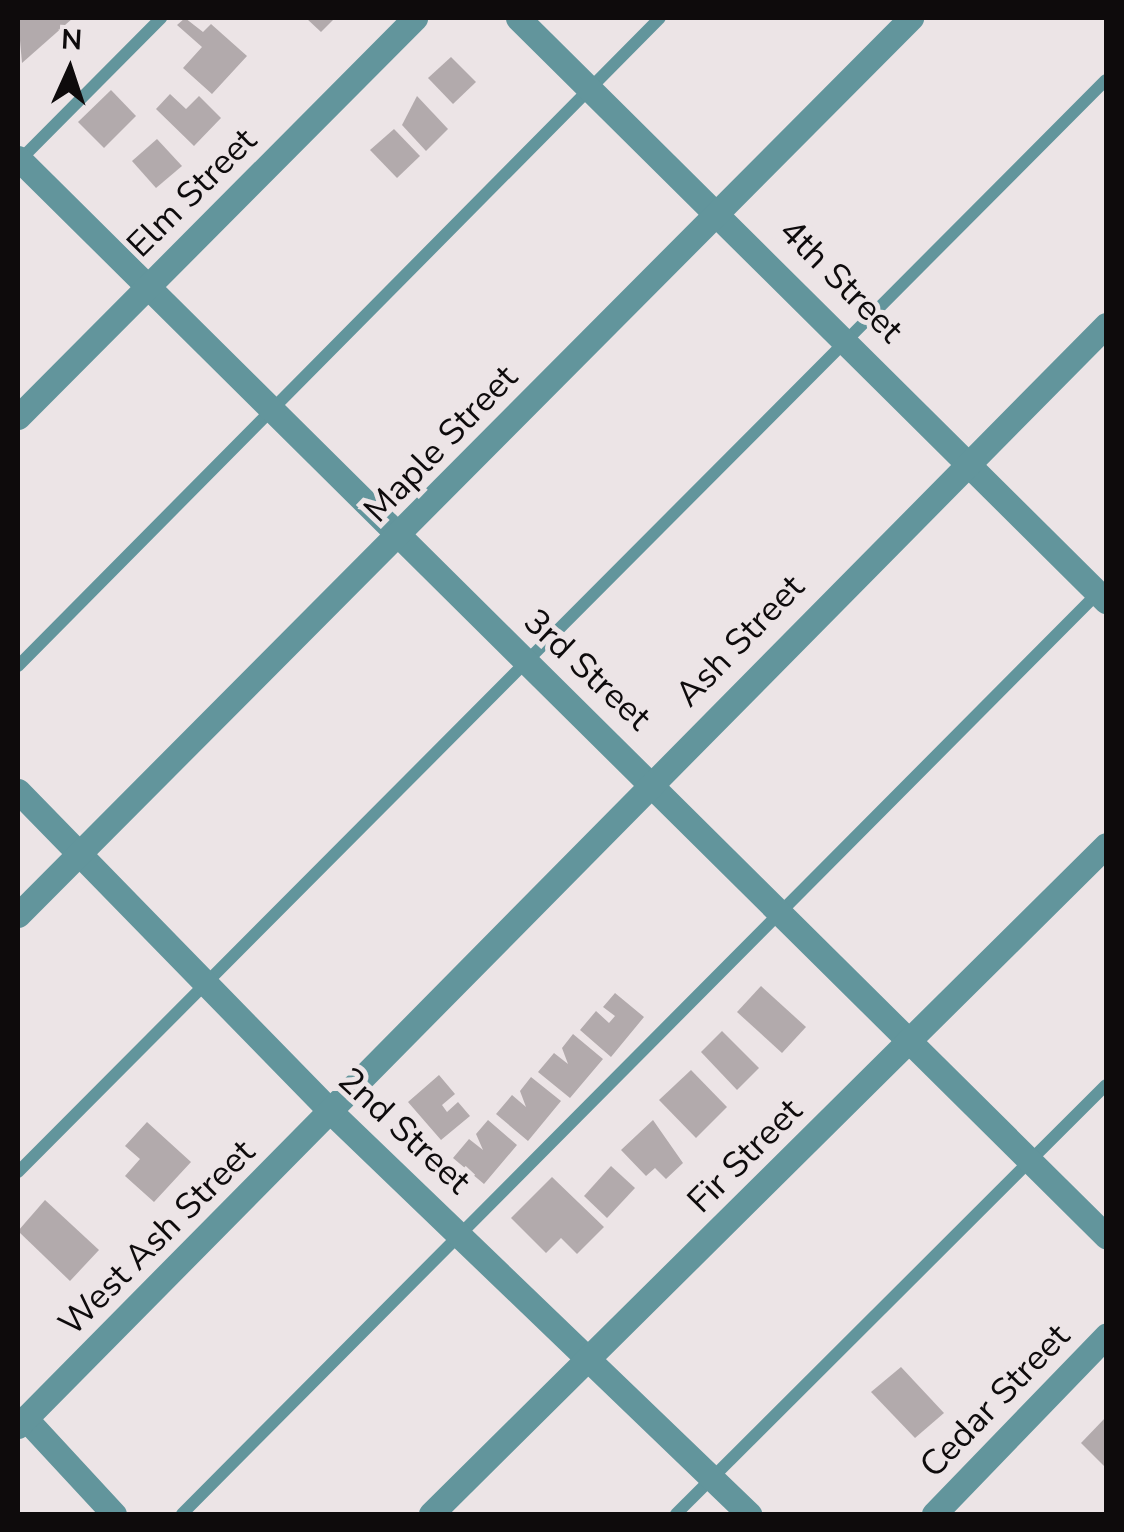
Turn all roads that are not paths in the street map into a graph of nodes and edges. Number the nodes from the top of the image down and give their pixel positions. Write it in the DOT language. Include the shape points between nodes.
graph roads {
  1 [pos="161,18"];
  2 [pos="415,18"];
  3 [pos="518,18"];
  4 [pos="660,18"];
  5 [pos="911,18"];
  6 [pos="1106,80"];
  7 [pos="591,86"];
  8 [pos="18,160"];
  9 [pos="719,210"];
  10 [pos="146,289"];
  11 [pos="1106,325"];
  12 [pos="849,338"];
  13 [pos="270,412"];
  14 [pos="18,417"];
  15 [pos="969,457"];
  16 [pos="398,539"];
  17 [pos="1104,593"];
  18 [pos="527,662"];
  19 [pos="18,666"];
  20 [pos="652,780"];
  21 [pos="18,791"];
  22 [pos="1106,844"];
  23 [pos="80,852"];
  24 [pos="778,914"];
  25 [pos="18,915"];
  26 [pos="205,981"];
  27 [pos="907,1044"];
  28 [pos="1106,1085"];
  29 [pos="332,1114"];
  30 [pos="304,1141"];
  31 [pos="1030,1162"];
  32 [pos="18,1172"];
  33 [pos="460,1232"];
  34 [pos="1106,1236"];
  35 [pos="1106,1336"];
  36 [pos="590,1362"];
  37 [pos="21,1422"];
  38 [pos="712,1478"];
  39 [pos="114,1514"];
  40 [pos="182,1514"];
  41 [pos="430,1514"];
  42 [pos="676,1514"];
  43 [pos="749,1514"];
  44 [pos="934,1514"];
  1 -- 8 [label="lane"];
  2 -- 10 [label="street, Elm Street"];
  3 -- 7 [label="street, 4th Street"];
  4 -- 7 [label="lane"];
  5 -- 9 [label="street, Maple Street"];
  6 -- 12 [label="lane"];
  7 -- 9 [label="street, 4th Street"];
  7 -- 13 [label="lane"];
  8 -- 10 [label="street, 3rd Street"];
  9 -- 12 [label="street, 4th Street"];
  9 -- 16 [label="street, Maple Street"];
  10 -- 13 [label="street, 3rd Street"];
  10 -- 14 [label="street, Elm Street"];
  11 -- 15 [label="street, Ash Street"];
  12 -- 15 [label="street, 4th Street"];
  12 -- 18 [label="lane"];
  13 -- 16 [label="street, 3rd Street"];
  13 -- 19 [label="lane"];
  15 -- 17 [label="street, 4th Street"];
  15 -- 20 [label="street, Ash Street"];
  16 -- 18 [label="street, 3rd Street"];
  16 -- 23 [label="street, Maple Street"];
  17 -- 24 [label="lane"];
  18 -- 20 [label="street, 3rd Street"];
  18 -- 26 [label="lane"];
  20 -- 24 [label="street, 3rd Street"];
  20 -- 29 [label="street, Ash Street"];
  21 -- 23 [label="street, 2nd Street"];
  22 -- 27 [label="street, Fir Street"];
  23 -- 25 [label="street, Maple Street"];
  23 -- 26 [label="street, 2nd Street"];
  24 -- 27 [label="street, 3rd Street"];
  24 -- 33 [label="lane"];
  26 -- 29 [label="street, 2nd Street"];
  26 -- 32 [label="lane"];
  27 -- 31 [label="street, 3rd Street"];
  27 -- 36 [label="street, Fir Street"];
  28 -- 31 [label="lane"];
  29 -- 30 [label="street, Ash Street"];
  29 -- 33 [label="street, 2nd Street"];
  30 -- 37 [label="street, West Ash Street"];
  31 -- 34 [label="street, 3rd Street"];
  31 -- 38 [label="lane"];
  33 -- 36 [label="street, 2nd Street"];
  33 -- 40 [label="lane"];
  35 -- 44 [label="street, Cedar Street"];
  36 -- 38 [label="street, 2nd Street"];
  36 -- 41 [label="street, Fir Street"];
  37 -- 39 [label="street"];
  38 -- 42 [label="lane"];
  38 -- 43 [label="street, 2nd Street"];
}
